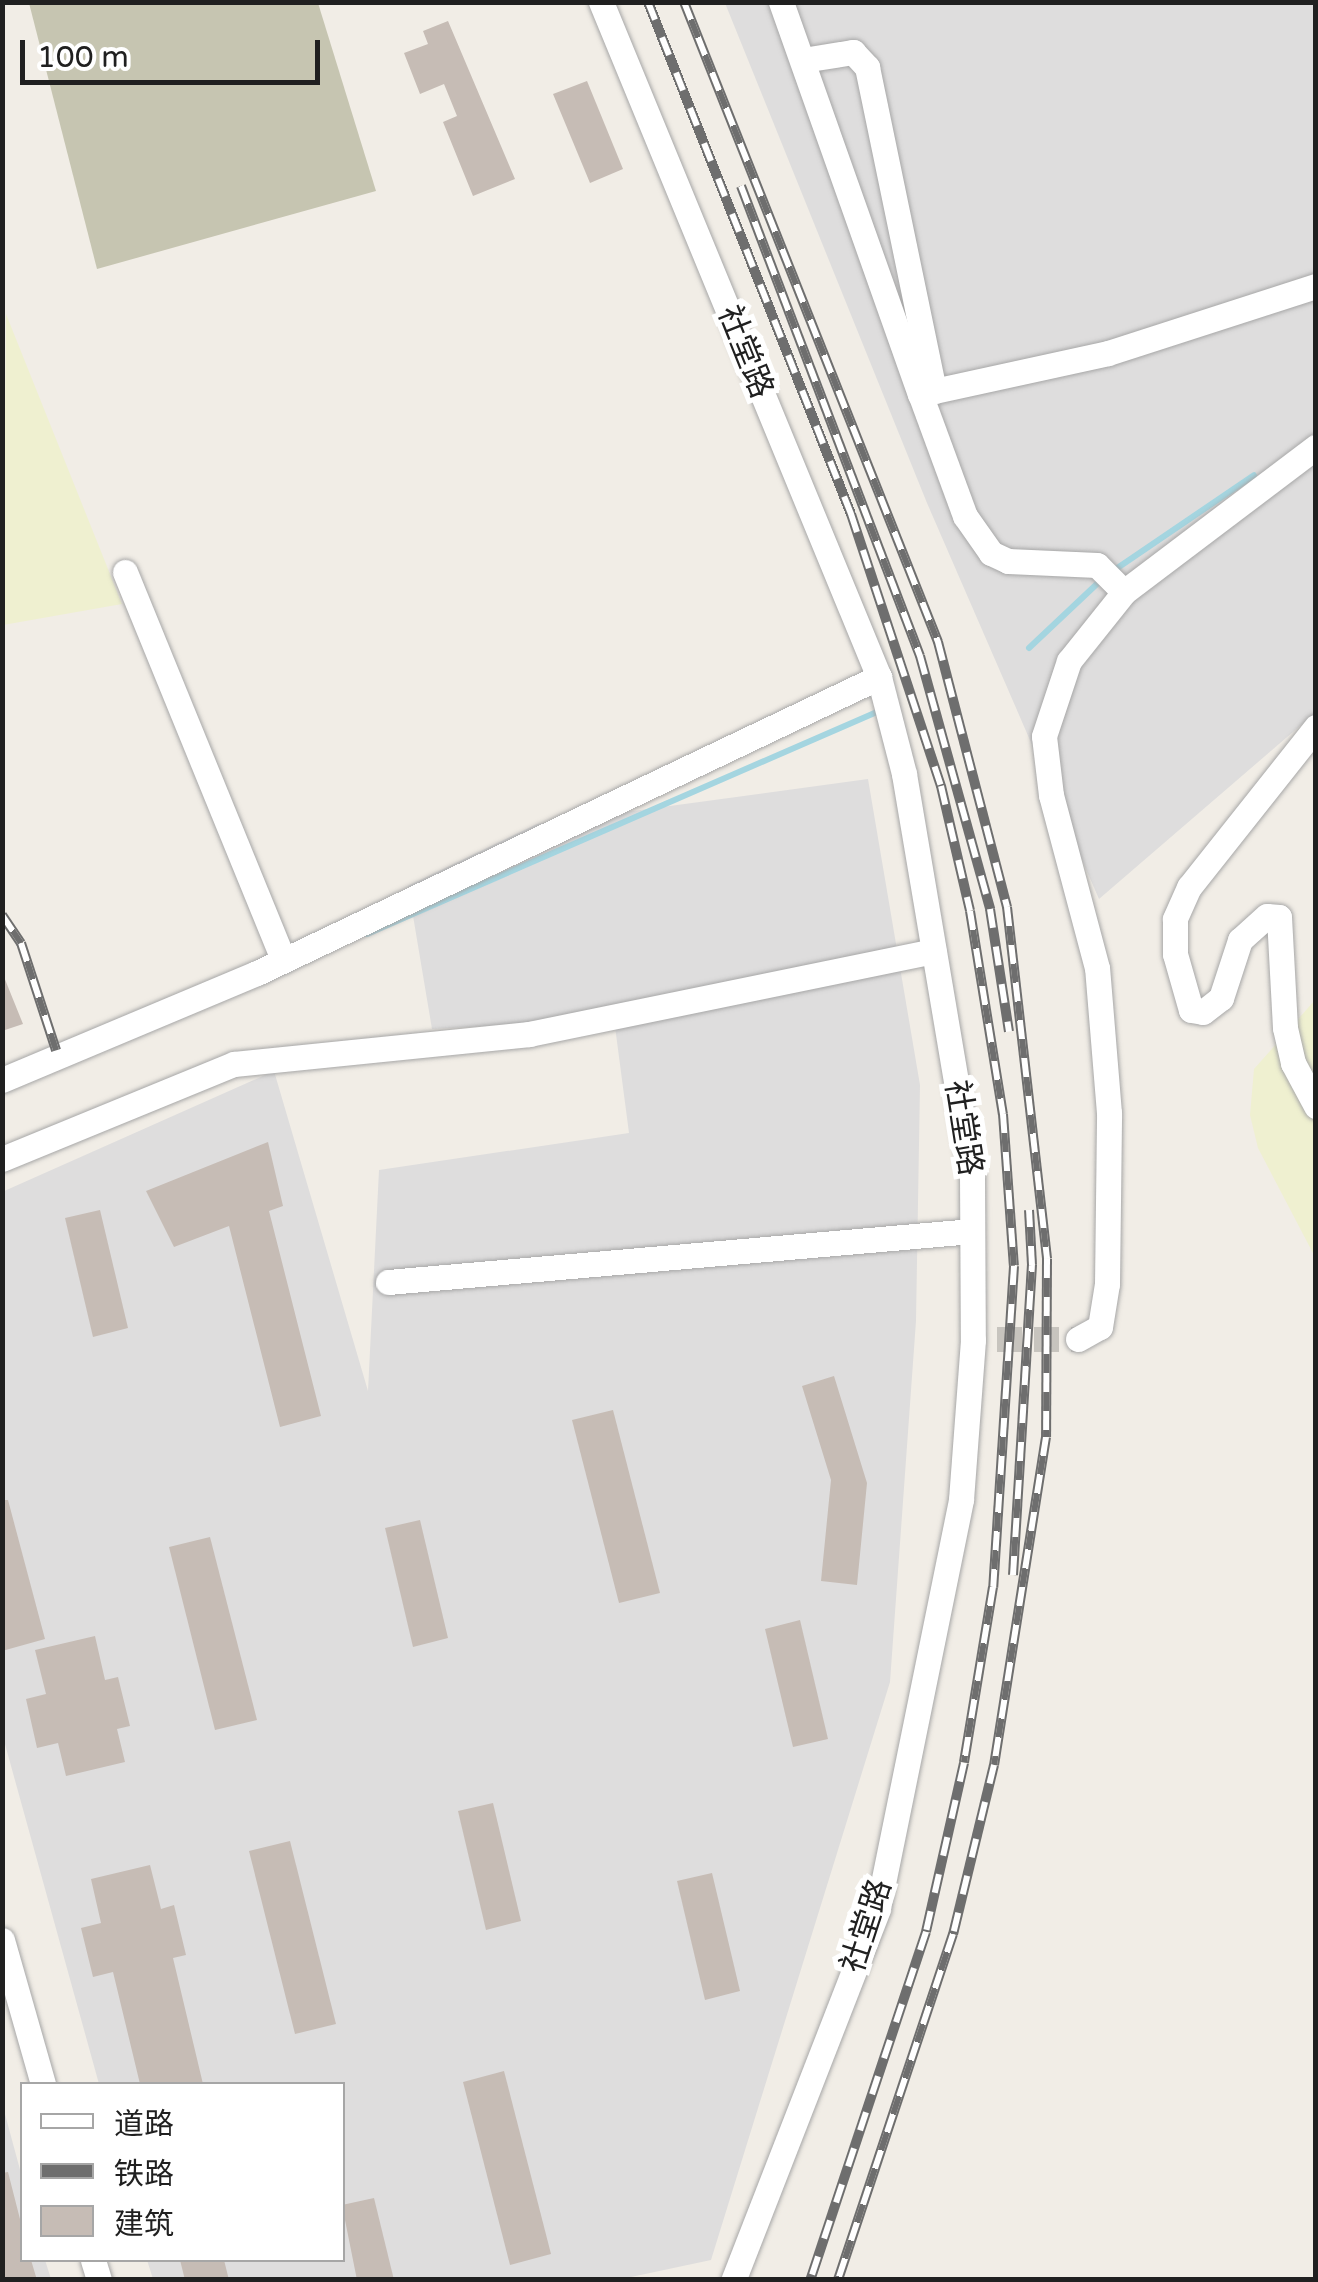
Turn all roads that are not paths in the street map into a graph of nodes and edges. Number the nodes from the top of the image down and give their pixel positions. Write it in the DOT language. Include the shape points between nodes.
graph roads {
  1 [pos="601,2"];
  2 [pos="781,2"];
  3 [pos="803,60"];
  4 [pos="1316,286"];
  5 [pos="927,393"];
  6 [pos="1316,447"];
  7 [pos="125,572"];
  8 [pos="1120,588"];
  9 [pos="879,677"];
  10 [pos="1316,727"];
  11 [pos="934,952"];
  12 [pos="283,960"];
  13 [pos="2,1080"];
  14 [pos="1316,1106"];
  15 [pos="2,1160"];
  16 [pos="972,1231"];
  17 [pos="388,1282"];
  18 [pos="1078,1339"];
  19 [pos="2,1940"];
  20 [pos="42,2082"];
  21 [pos="733,2280"];
  1 -- 9 [label="street, 社堂路"];
  2 -- 3 [label="street"];
  3 -- 5 [label="street"];
  3 -- 5 [label="street" via="852,52 867,67"];
  4 -- 5 [label="street" via="1108,353"];
  5 -- 8 [label="street" via="965,516 992,553 1008,561 1098,565"];
  6 -- 8 [label="street"];
  7 -- 12 [label="street"];
  8 -- 18 [label="street" via="1069,661 1044,736 1051,795 1097,968 1110,1113 1107,1284 1100,1327"];
  9 -- 11 [label="street, 社堂路" via="904,774"];
  9 -- 12 [label="street"];
  10 -- 14 [label="street" via="1188,887 1175,936 1182,990 1190,1010 1203,1012 1221,998 1240,940 1267,916 1279,916 1285,1028 1293,1063"];
  11 -- 15 [label="street" via="529,1034 234,1064"];
  11 -- 16 [label="street, 社堂路" via="972,1175"];
  12 -- 13 [label="street"];
  16 -- 17 [label="street"];
  16 -- 21 [label="street, 社堂路" via="985,1339 961,1500 878,1909"];
  19 -- 20 [label="street"];
}
